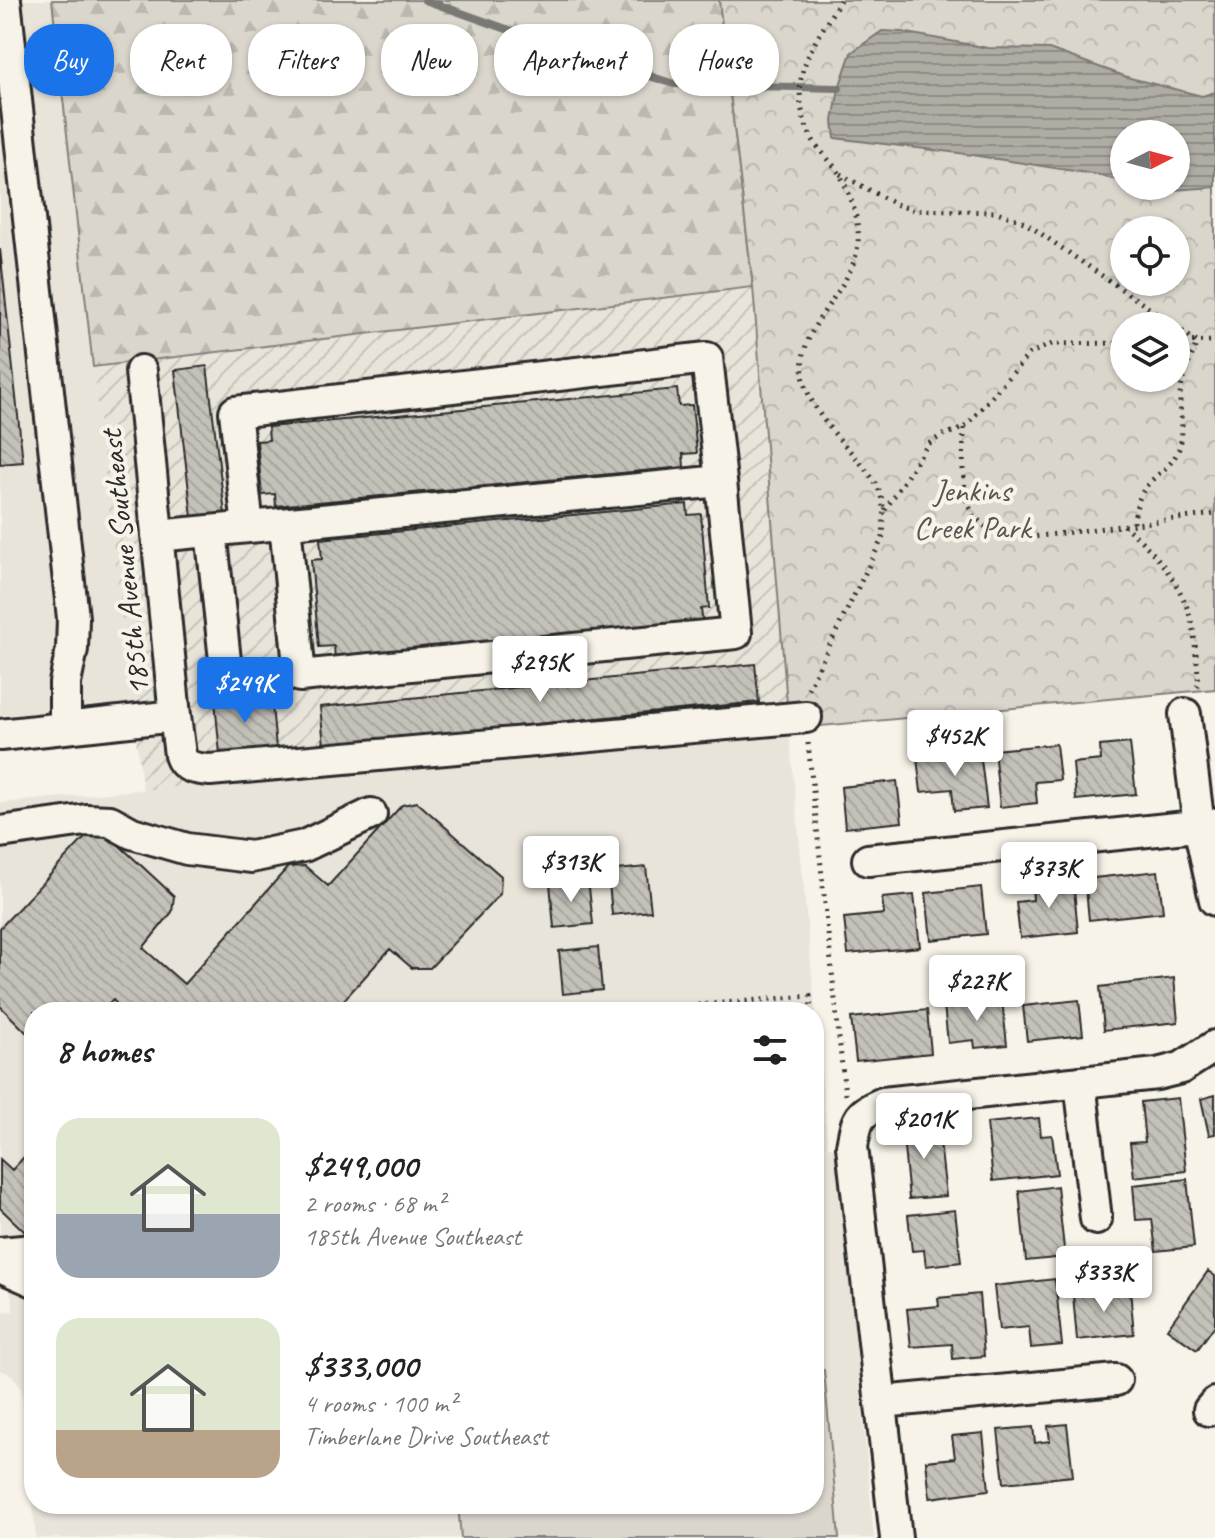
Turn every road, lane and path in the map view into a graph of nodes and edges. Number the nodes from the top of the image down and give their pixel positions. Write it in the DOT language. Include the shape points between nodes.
graph roads {
  1 [pos="5,0"];
  2 [pos="840,0"];
  3 [pos="839,174"];
  4 [pos="1155,312"];
  5 [pos="1190,337"];
  6 [pos="1215,341"];
  7 [pos="1190,342"];
  8 [pos="1197,342"];
  9 [pos="1110,343"];
  10 [pos="141,371"];
  11 [pos="964,428"];
  12 [pos="721,481"];
  13 [pos="885,511"];
  14 [pos="1215,514"];
  15 [pos="1134,523"];
  16 [pos="285,524"];
  17 [pos="1122,525"];
  18 [pos="248,527"];
  19 [pos="211,531"];
  20 [pos="157,536"];
  21 [pos="228,688"];
  22 [pos="1185,714"];
  23 [pos="175,716"];
  24 [pos="806,717"];
  25 [pos="65,728"];
  26 [pos="0,735"];
  27 [pos="371,814"];
  28 [pos="1207,825"];
  29 [pos="0,832"];
  30 [pos="868,860"];
  31 [pos="1215,900"];
  32 [pos="735,1002"];
  33 [pos="810,1002"];
  34 [pos="1215,1046"];
  35 [pos="1080,1082"];
  36 [pos="865,1111"];
  37 [pos="852,1146"];
  38 [pos="824,1148"];
  39 [pos="1096,1219"];
  40 [pos="24,1251"];
  41 [pos="0,1253"];
  42 [pos="0,1266"];
  43 [pos="24,1277"];
  44 [pos="1116,1380"];
  45 [pos="881,1402"];
  46 [pos="896,1538"];
  1 -- 25 [label="street" via="73,618"];
  2 -- 3 [label="path" via="806,62 800,96 812,139"];
  3 -- 4 [label="path" via="914,210 997,212 1024,222"];
  3 -- 13 [label="path" via="858,224 854,264 807,340 801,363 817,409 877,486"];
  5 -- 8 [label="path"];
  6 -- 8 [label="path"];
  7 -- 8 [label="path"];
  8 -- 15 [label="path" via="1180,397 1177,452 1142,493"];
  9 -- 11 [label="path" via="1052,344 1030,353"];
  10 -- 20 [label="street, 185th Avenue Southeast"];
  11 -- 13 [label="path" via="928,444"];
  11 -- 17 [label="path" via="966,499 973,515 992,533 1017,539"];
  12 -- 16 [label="street"];
  12 -- 16 [label="street" via="736,633 300,676"];
  12 -- 18 [label="street" via="707,358 235,412"];
  13 -- 24 [label="path" via="883,537 811,681"];
  14 -- 15 [label="path"];
  15 -- 17 [label="path"];
  16 -- 18 [label="street"];
  17 -- 22 [label="path" via="1166,569 1191,620 1199,682"];
  18 -- 19 [label="street"];
  19 -- 20 [label="street"];
  19 -- 21 [label="street"];
  20 -- 23 [label="street, 185th Avenue Southeast"];
  22 -- 28 [label="street"];
  23 -- 24 [label="street" via="182,760 210,770"];
  23 -- 25 [label="street, 185th Avenue Southeast"];
  24 -- 36 [label="path" via="842,1079 846,1096"];
  25 -- 26 [label="street, 185th Avenue Southeast"];
  27 -- 29 [label="street" via="304,846 251,857 187,849 110,821"];
  28 -- 30 [label="street"];
  28 -- 31 [label="street"];
  32 -- 33 [label="path" via="810,996"];
  34 -- 35 [label="street" via="1181,1068"];
  35 -- 36 [label="street" via="883,1103"];
  35 -- 39 [label="street"];
  36 -- 37 [label="street" via="856,1123"];
  37 -- 38 [label="path"];
  37 -- 45 [label="street"];
  40 -- 41 [label="street"];
  42 -- 43 [label="street"];
  44 -- 45 [label="street"];
  45 -- 46 [label="street"];
}
